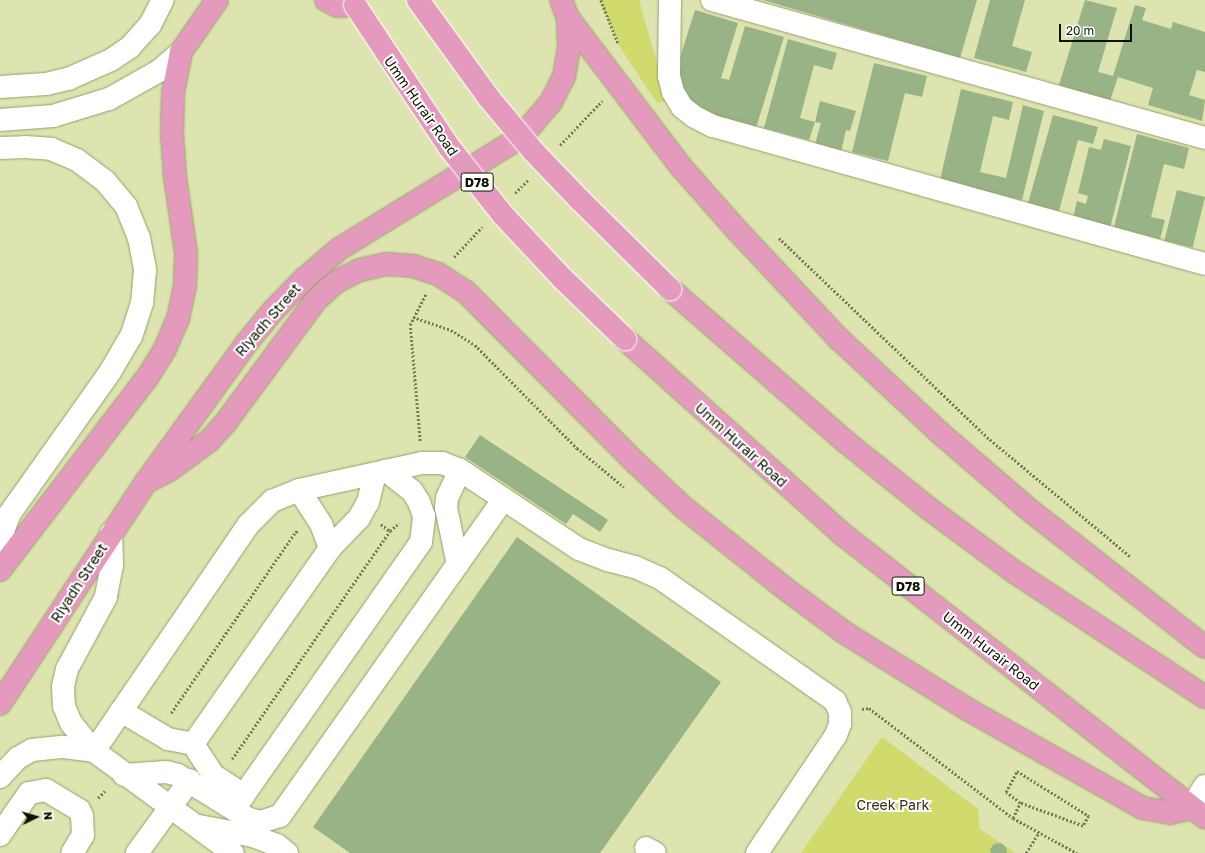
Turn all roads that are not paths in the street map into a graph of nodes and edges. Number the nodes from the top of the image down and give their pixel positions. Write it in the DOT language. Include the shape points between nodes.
graph roads {
  1 [pos="163,0"];
  2 [pos="217,0"];
  3 [pos="326,0"];
  4 [pos="418,0"];
  5 [pos="670,0"];
  6 [pos="712,0"];
  7 [pos="353,3"];
  8 [pos="565,9"];
  9 [pos="181,52"];
  10 [pos="0,87"];
  11 [pos="0,120"];
  12 [pos="1205,138"];
  13 [pos="0,148"];
  14 [pos="1205,264"];
  15 [pos="460,470"];
  16 [pos="381,472"];
  17 [pos="146,482"];
  18 [pos="299,490"];
  19 [pos="503,500"];
  20 [pos="111,533"];
  21 [pos="330,548"];
  22 [pos="458,564"];
  23 [pos="1,569"];
  24 [pos="1205,647"];
  25 [pos="1205,697"];
  26 [pos="0,704"];
  27 [pos="121,711"];
  28 [pos="193,744"];
  29 [pos="94,751"];
  30 [pos="124,775"];
  31 [pos="0,777"];
  32 [pos="190,780"];
  33 [pos="1205,786"];
  34 [pos="239,802"];
  35 [pos="170,808"];
  36 [pos="1198,812"];
  37 [pos="194,825"];
  38 [pos="0,835"];
  39 [pos="72,853"];
  40 [pos="137,853"];
  41 [pos="233,853"];
  42 [pos="287,853"];
  43 [pos="757,853"];
  1 -- 10 [label="street" via="150,25 130,47 111,60 46,84"];
  2 -- 9 [label="main road"];
  3 -- 7 [label="main road" via="338,6"];
  4 -- 25 [label="main road, bridge" via="471,74 533,151 670,289 846,442 928,508 1012,571"];
  5 -- 14 [label="street" via="670,81 673,92 682,107 713,126"];
  6 -- 12 [label="street"];
  7 -- 36 [label="main road, Umm Hurair Road / D78, bridge" via="454,153 503,214 557,273 625,339 841,533"];
  8 -- 17 [label="main road, Riyadh Street" via="569,47 564,76 551,102 521,137 380,222 339,249 304,279 245,345"];
  8 -- 24 [label="main road" via="682,168 787,286 889,387 1032,512"];
  9 -- 11 [label="street" via="159,71 109,99 53,116"];
  9 -- 23 [label="main road" via="173,93 172,134 186,253 185,286 178,319 165,350 120,414"];
  13 -- 23 [label="street" via="51,150 77,160 105,181 126,206 139,238 145,270 142,303 131,336 110,372 10,513 2,537"];
  15 -- 16 [label="street" via="442,463 422,463"];
  15 -- 19 [label="street"];
  15 -- 22 [label="street" via="446,498"];
  16 -- 18 [label="street"];
  16 -- 21 [label="street" via="364,510"];
  16 -- 34 [label="street" via="412,490 420,502 424,516 421,542"];
  17 -- 20 [label="main road, Riyadh Street"];
  17 -- 36 [label="main road" via="168,471 209,441 226,422 316,300 336,282 360,270 386,264 413,266 438,274 466,292 636,463 684,507 845,633 967,709 1143,808 1170,813"];
  18 -- 21 [label="street" via="321,524"];
  18 -- 27 [label="street" via="272,500 252,520"];
  19 -- 22 [label="street"];
  19 -- 43 [label="street" via="579,549 636,567 666,582 835,701 840,712 840,724 836,735"];
  20 -- 26 [label="main road, Riyadh Street"];
  20 -- 29 [label="street" via="112,565 106,597 67,669 63,687 64,706 71,723"];
  21 -- 28 [label="street"];
  22 -- 34 [label="street" via="288,809 280,816 260,822 249,819"];
  27 -- 28 [label="street" via="168,739"];
  27 -- 29 [label="street"];
  28 -- 34 [label="street" via="213,775"];
  29 -- 30 [label="street"];
  29 -- 31 [label="street" via="63,747 32,750 18,758"];
  30 -- 32 [label="street" via="166,772"];
  30 -- 35 [label="street"];
  32 -- 34 [label="street"];
  32 -- 35 [label="street"];
  33 -- 36 [label="street"];
  35 -- 37 [label="street"];
  35 -- 40 [label="street"];
  37 -- 41 [label="street"];
  37 -- 42 [label="street" via="253,836 277,845"];
  38 -- 39 [label="street" via="30,793 46,790 79,810 82,816 83,835"];
}
